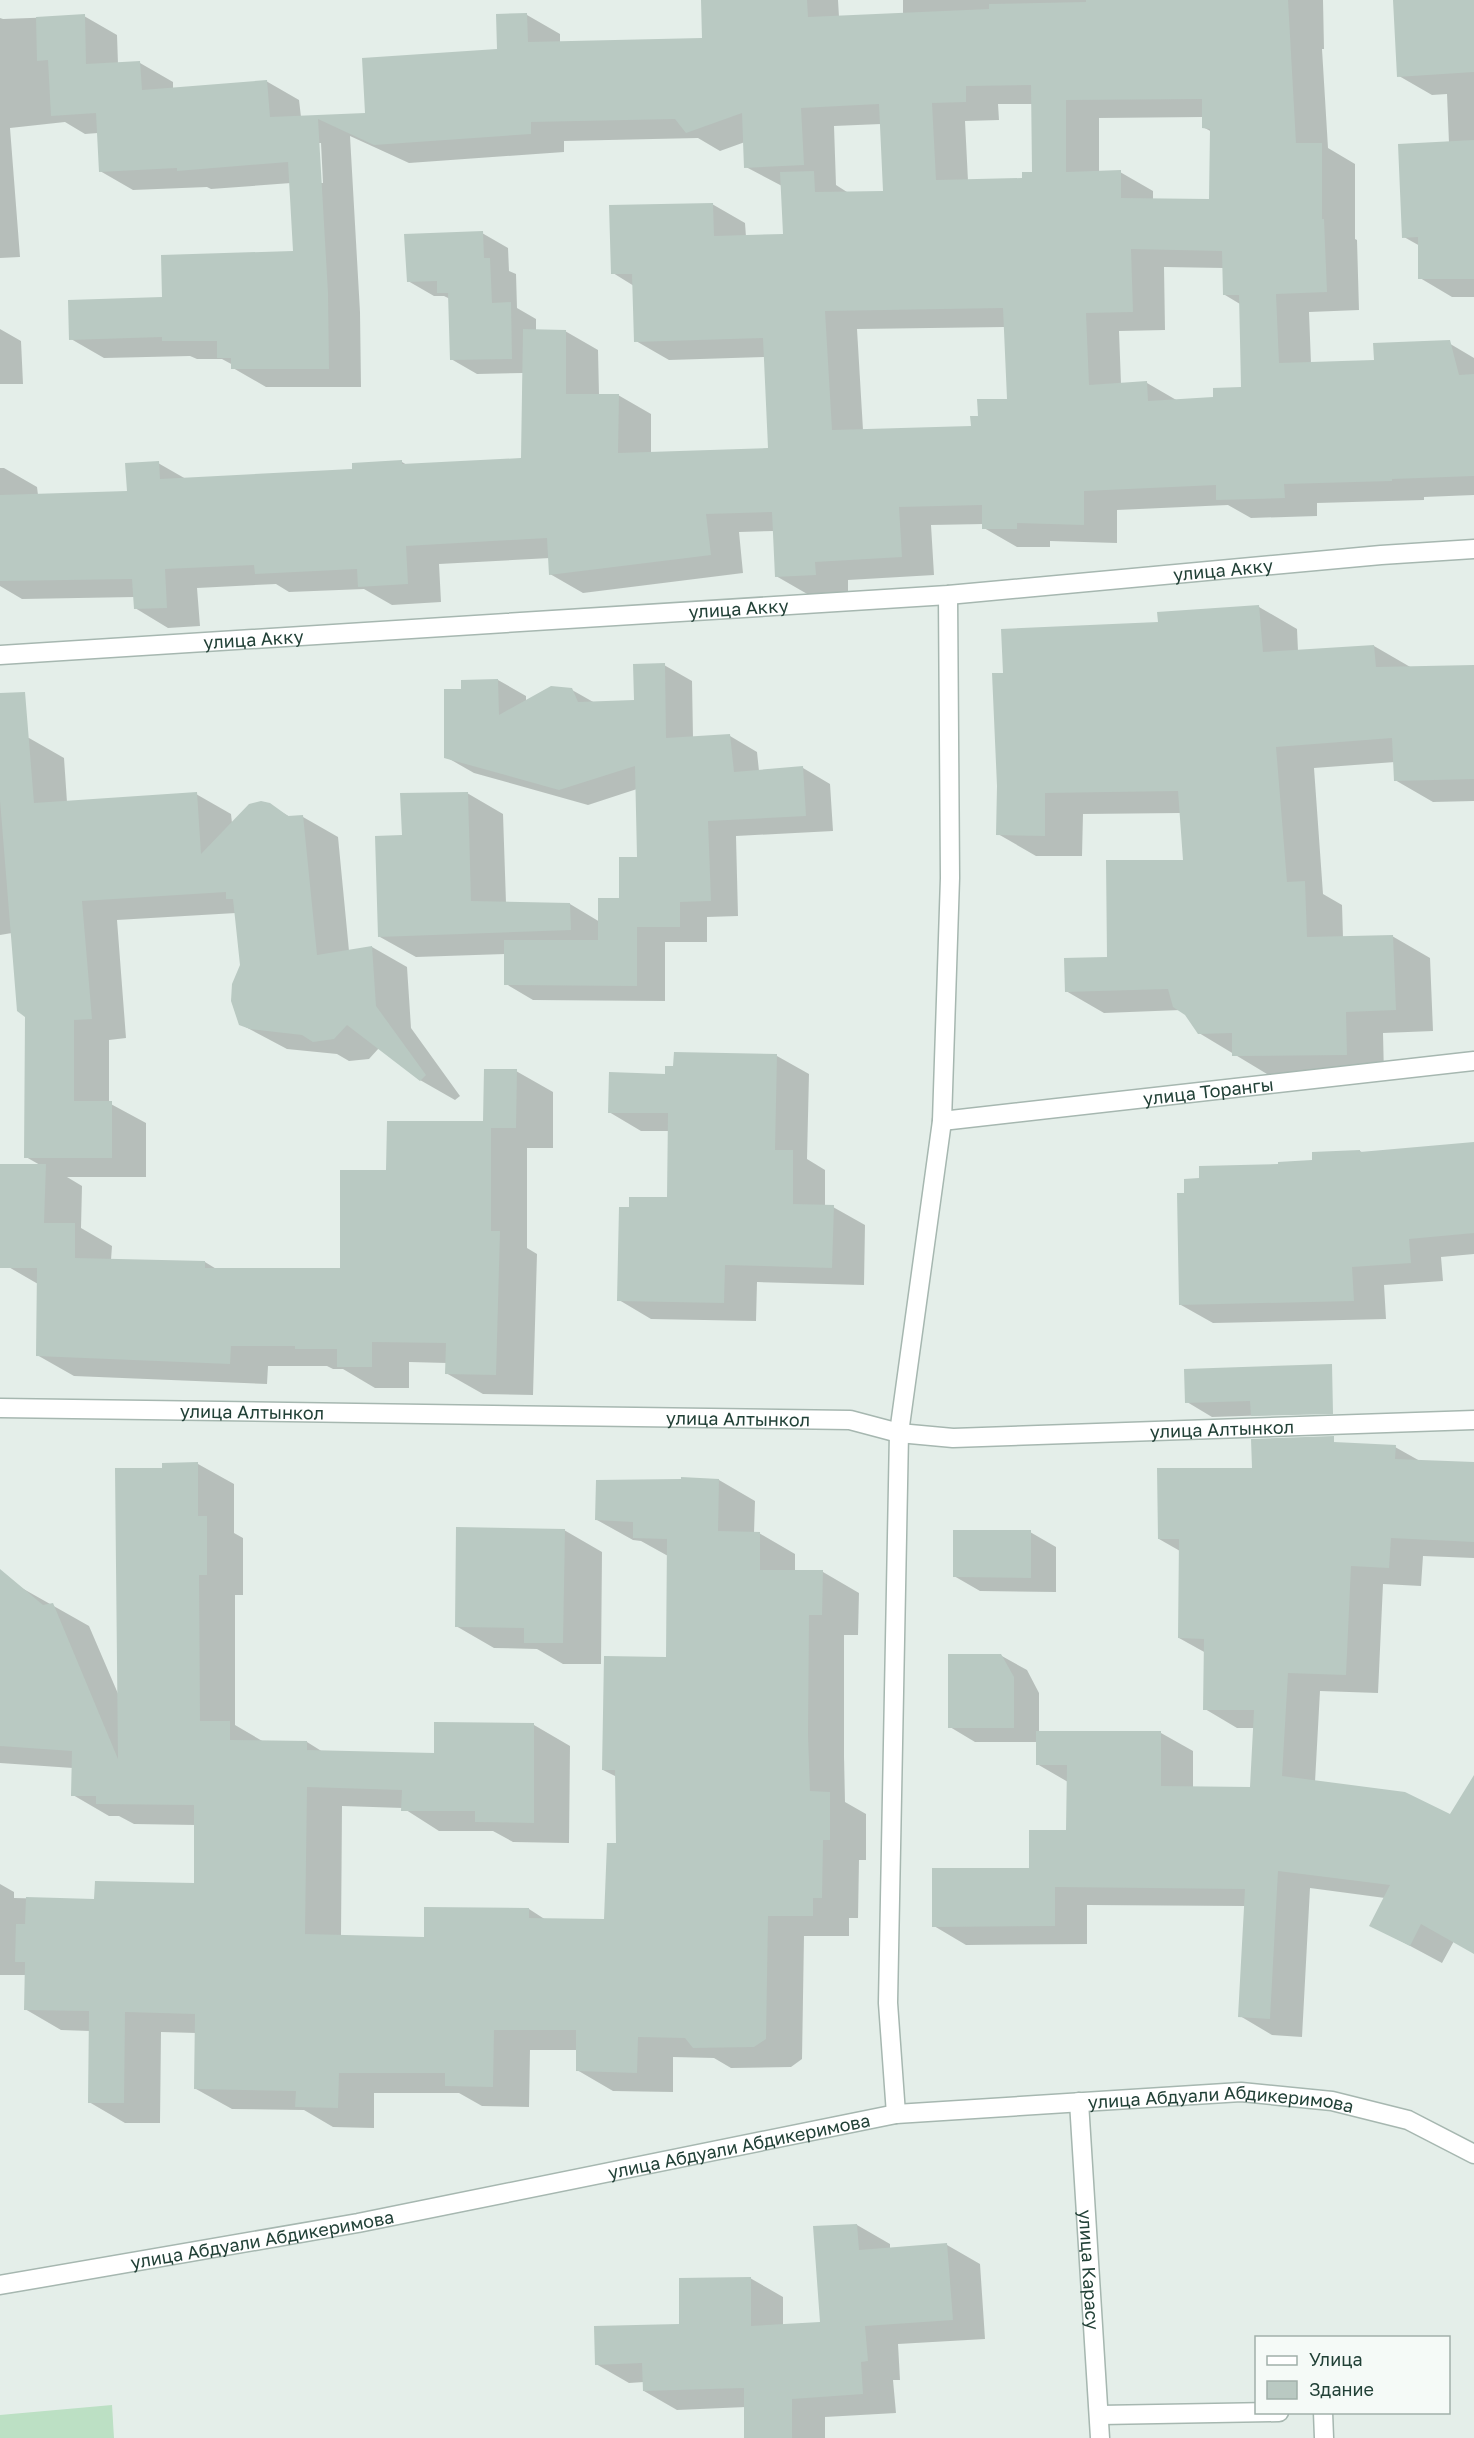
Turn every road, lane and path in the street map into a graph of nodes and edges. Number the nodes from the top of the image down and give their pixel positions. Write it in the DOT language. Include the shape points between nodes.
graph roads {
  1 [pos="1474,549"];
  2 [pos="948,595"];
  3 [pos="0,655"];
  4 [pos="1474,1061"];
  5 [pos="942,1121"];
  6 [pos="0,1408"];
  7 [pos="1474,1420"];
  8 [pos="898,1433"];
  9 [pos="1079,2102"];
  10 [pos="896,2114"];
  11 [pos="1474,2154"];
  12 [pos="0,2285"];
  13 [pos="1255,2412"];
  14 [pos="1323,2414"];
  15 [pos="1100,2415"];
  16 [pos="1100,2438"];
  17 [pos="1324,2438"];
  1 -- 2 [label="street, улица Акку"];
  2 -- 3 [label="street, улица Акку"];
  2 -- 5 [label="street" via="950,878"];
  4 -- 5 [label="street, улица Торангы"];
  5 -- 8 [label="street"];
  6 -- 8 [label="street, улица Алтынкол" via="849,1420"];
  7 -- 8 [label="street, улица Алтынкол" via="953,1438"];
  8 -- 10 [label="street" via="888,2003"];
  9 -- 10 [label="street, улица Абдуали Абдикеримова"];
  9 -- 11 [label="street, улица Абдуали Абдикеримова" via="1241,2091 1332,2101 1408,2120"];
  9 -- 15 [label="street, улица Карасу"];
  10 -- 12 [label="street, улица Абдуали Абдикеримова" via="358,2223"];
  13 -- 15 [label="street"];
  14 -- 17 [label="street"];
  15 -- 16 [label="street, улица Карасу"];
}
